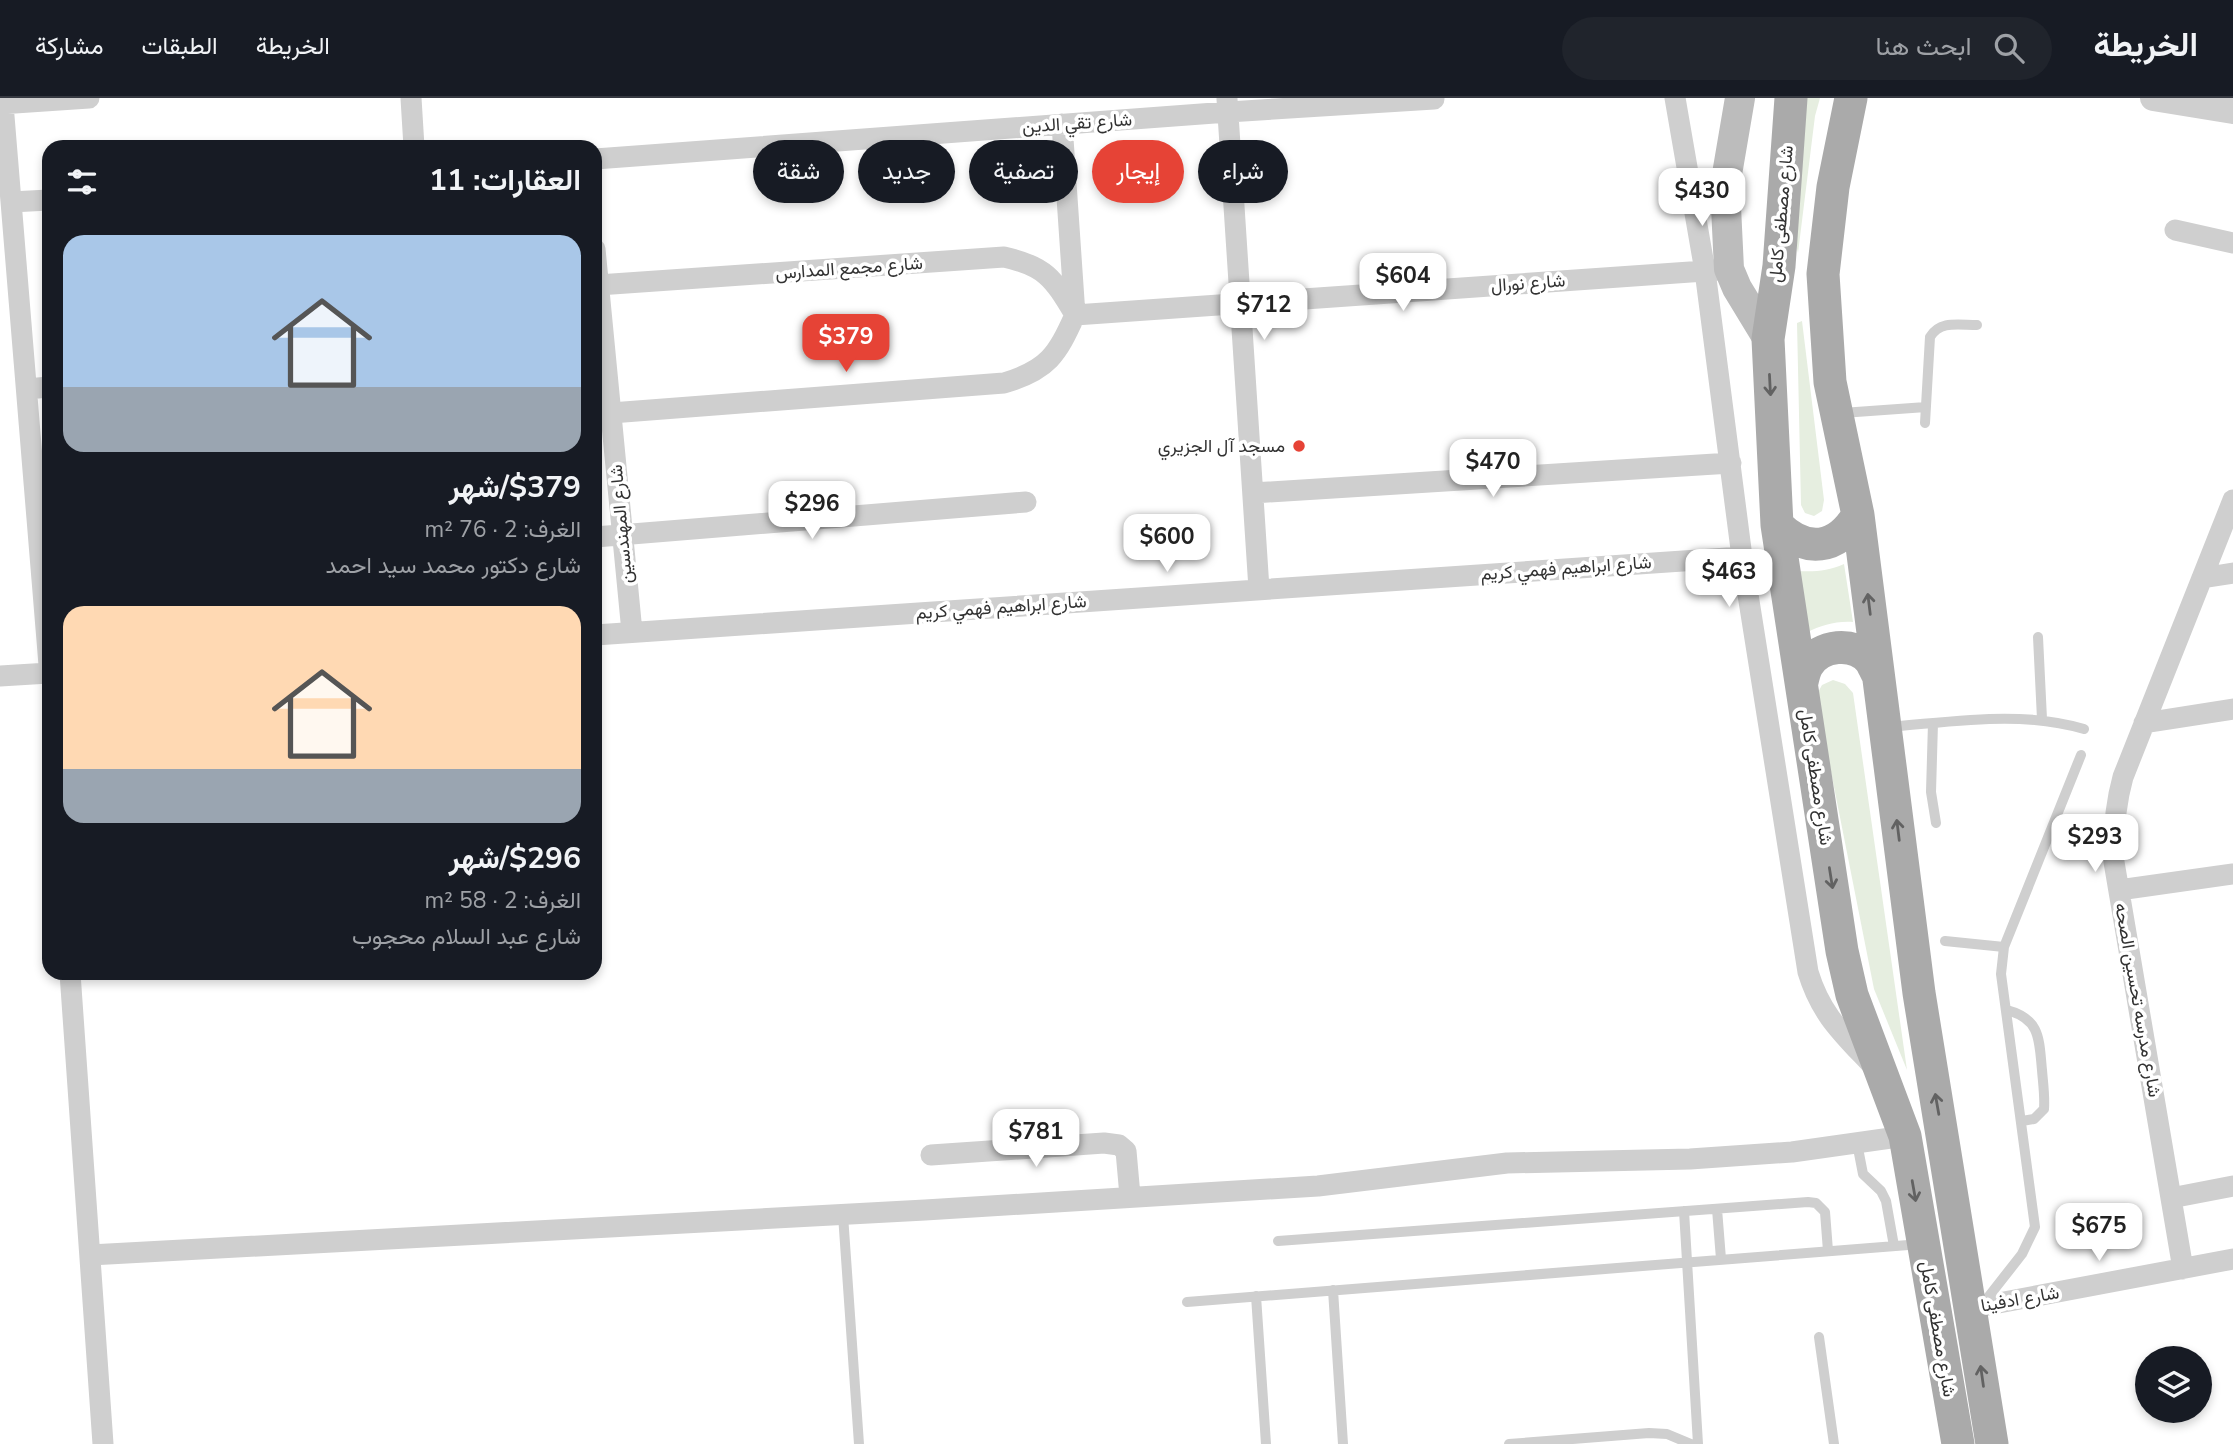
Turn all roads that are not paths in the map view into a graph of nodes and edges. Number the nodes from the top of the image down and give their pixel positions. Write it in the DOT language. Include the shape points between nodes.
graph roads {
  1 [pos="89,98"];
  2 [pos="411,98"];
  3 [pos="1675,98"];
  4 [pos="1740,98"];
  5 [pos="1791,98"];
  6 [pos="1851,98"];
  7 [pos="2153,98"];
  8 [pos="1434,99"];
  9 [pos="1,104"];
  10 [pos="1227,105"];
  11 [pos="2233,111"];
  12 [pos="1062,124"];
  13 [pos="414,140"];
  14 [pos="602,158"];
  15 [pos="42,200"];
  16 [pos="11,202"];
  17 [pos="2175,230"];
  18 [pos="2233,243"];
  19 [pos="1717,270"];
  20 [pos="602,285"];
  21 [pos="1241,303"];
  22 [pos="1075,315"];
  23 [pos="1977,325"];
  24 [pos="1768,339"];
  25 [pos="602,361"];
  26 [pos="42,388"];
  27 [pos="27,389"];
  28 [pos="1926,407"];
  29 [pos="611,413"];
  30 [pos="1836,414"];
  31 [pos="1925,423"];
  32 [pos="1731,463"];
  33 [pos="1253,493"];
  34 [pos="2233,500"];
  35 [pos="1026,502"];
  36 [pos="1858,515"];
  37 [pos="1777,525"];
  38 [pos="622,535"];
  39 [pos="602,536"];
  40 [pos="1742,557"];
  41 [pos="2233,573"];
  42 [pos="42,577"];
  43 [pos="2202,578"];
  44 [pos="1259,589"];
  45 [pos="632,632"];
  46 [pos="602,634"];
  47 [pos="2038,637"];
  48 [pos="42,673"];
  49 [pos="1878,675"];
  50 [pos="0,676"];
  51 [pos="1801,682"];
  52 [pos="2233,709"];
  53 [pos="2042,719"];
  54 [pos="1934,723"];
  55 [pos="2144,723"];
  56 [pos="1885,727"];
  57 [pos="2084,729"];
  58 [pos="2081,755"];
  59 [pos="1936,823"];
  60 [pos="2233,874"];
  61 [pos="2119,890"];
  62 [pos="1945,941"];
  63 [pos="2004,947"];
  64 [pos="70,980"];
  65 [pos="2007,1010"];
  66 [pos="1882,1075"];
  67 [pos="2022,1121"];
  68 [pos="1905,1136"];
  69 [pos="1857,1143"];
  70 [pos="931,1155"];
  71 [pos="2233,1185"];
  72 [pos="1130,1196"];
  73 [pos="2171,1198"];
  74 [pos="1717,1209"];
  75 [pos="1684,1211"];
  76 [pos="843,1215"];
  77 [pos="1278,1241"];
  78 [pos="1909,1245"];
  79 [pos="1828,1251"];
  80 [pos="89,1255"];
  81 [pos="1721,1259"];
  82 [pos="2233,1259"];
  83 [pos="1687,1262"];
  84 [pos="2183,1269"];
  85 [pos="1332,1290"];
  86 [pos="1256,1296"];
  87 [pos="1187,1302"];
  88 [pos="1976,1307"];
  89 [pos="1819,1337"];
  90 [pos="103,1444"];
  91 [pos="859,1444"];
  92 [pos="1266,1444"];
  93 [pos="1343,1444"];
  94 [pos="1508,1444"];
  95 [pos="1691,1444"];
  96 [pos="1699,1444"];
  97 [pos="1834,1444"];
  98 [pos="1958,1444"];
  99 [pos="1992,1444"];
  1 -- 9 [label="street"];
  2 -- 13 [label="street"];
  3 -- 19 [label="street"];
  4 -- 19 [label="main road"];
  5 -- 24 [label="main road, شارع مصطفى كامل" via="1779,266"];
  6 -- 30 [label="main road, شارع مصطفى كامل" via="1833,187 1823,274 1829,382"];
  7 -- 11 [label="street"];
  8 -- 10 [label="street, شارع تقي الدين"];
  9 -- 16 [label="street"];
  10 -- 12 [label="street, شارع تقي الدين"];
  10 -- 21 [label="street"];
  12 -- 14 [label="street, شارع تقي الدين"];
  12 -- 22 [label="street"];
  15 -- 16 [label="street"];
  16 -- 27 [label="street"];
  17 -- 18 [label="street"];
  19 -- 21 [label="street, شارع نورال"];
  19 -- 24 [label="main road" via="1737,288"];
  19 -- 32 [label="street"];
  20 -- 22 [label="street, شارع مجمع المدارس" via="1004,257 1027,262 1047,274"];
  21 -- 22 [label="street, شارع نورال"];
  21 -- 33 [label="street"];
  22 -- 29 [label="street" via="1049,361 1029,376 1004,383"];
  23 -- 28 [label="lane" via="1945,325 1930,337"];
  24 -- 37 [label="main road, شارع مصطفى كامل, one-way"];
  25 -- 29 [label="street, شارع المهندسين"];
  26 -- 27 [label="street"];
  27 -- 42 [label="street"];
  28 -- 30 [label="lane"];
  28 -- 31 [label="lane"];
  29 -- 38 [label="street, شارع المهندسين"];
  30 -- 36 [label="main road, شارع مصطفى كامل"];
  32 -- 33 [label="street"];
  32 -- 40 [label="street"];
  33 -- 44 [label="street"];
  34 -- 43 [label="street, شارع مدرسه تحسين الصحه"];
  35 -- 38 [label="street"];
  36 -- 37 [label="main road" via="1836,540 1820,545 1788,537"];
  49 -- 36 [label="main road, شارع مصطفى كامل, one-way"];
  37 -- 51 [label="main road, شارع مصطفى كامل"];
  38 -- 39 [label="street"];
  38 -- 45 [label="street, شارع المهندسين"];
  40 -- 44 [label="street, شارع ابراهيم فهمي كريم"];
  40 -- 66 [label="street" via="1808,972 1824,1011"];
  41 -- 43 [label="street"];
  43 -- 55 [label="street, شارع مدرسه تحسين الصحه"];
  44 -- 45 [label="street, شارع ابراهيم فهمي كريم"];
  45 -- 46 [label="street, شارع ابراهيم فهمي كريم"];
  47 -- 53 [label="lane"];
  48 -- 50 [label="street"];
  49 -- 51 [label="main road" via="1869,659 1855,649 1837,647 1820,652"];
  49 -- 56 [label="main road, شارع مصطفى كامل"];
  51 -- 66 [label="main road, شارع مصطفى كامل, one-way" via="1842,951 1852,995"];
  52 -- 55 [label="street"];
  53 -- 54 [label="lane"];
  53 -- 57 [label="lane"];
  54 -- 56 [label="lane"];
  54 -- 59 [label="lane" via="1931,792"];
  55 -- 61 [label="street, شارع مدرسه تحسين الصحه" via="2116,805 2114,862"];
  88 -- 56 [label="main road, شارع مصطفى كامل, one-way" via="1919,993"];
  58 -- 63 [label="lane"];
  60 -- 61 [label="street"];
  61 -- 73 [label="street, شارع مدرسه تحسين الصحه"];
  62 -- 63 [label="lane"];
  63 -- 65 [label="lane" via="2001,974"];
  64 -- 80 [label="street"];
  65 -- 67 [label="lane"];
  65 -- 67 [label="lane" via="2029,1020 2039,1041 2044,1109 2034,1119"];
  66 -- 68 [label="main road, شارع مصطفى كامل"];
  67 -- 88 [label="lane" via="2035,1227 2022,1254"];
  68 -- 69 [label="street"];
  68 -- 78 [label="main road, شارع مصطفى كامل, one-way"];
  69 -- 72 [label="street" via="1690,1159 1507,1163 1318,1186"];
  69 -- 78 [label="lane" via="1863,1174 1881,1191"];
  70 -- 72 [label="street" via="1119,1145 1126,1151"];
  71 -- 73 [label="street"];
  72 -- 76 [label="street"];
  73 -- 84 [label="street, شارع مدرسه تحسين الصحه"];
  74 -- 75 [label="lane"];
  74 -- 79 [label="lane" via="1815,1203 1825,1212"];
  74 -- 81 [label="lane"];
  75 -- 77 [label="lane"];
  75 -- 83 [label="lane"];
  76 -- 80 [label="street"];
  76 -- 91 [label="lane"];
  78 -- 79 [label="lane"];
  78 -- 98 [label="main road, شارع مصطفى كامل"];
  79 -- 81 [label="lane"];
  80 -- 90 [label="street"];
  81 -- 83 [label="lane"];
  82 -- 84 [label="street, شارع ادفينا"];
  83 -- 85 [label="lane"];
  83 -- 96 [label="lane"];
  84 -- 88 [label="street, شارع ادفينا"];
  85 -- 86 [label="lane"];
  85 -- 93 [label="lane"];
  86 -- 87 [label="lane"];
  86 -- 92 [label="lane"];
  99 -- 88 [label="main road, شارع مصطفى كامل, one-way"];
  89 -- 97 [label="lane"];
  94 -- 95 [label="lane" via="1648,1433 1667,1434"];
}
